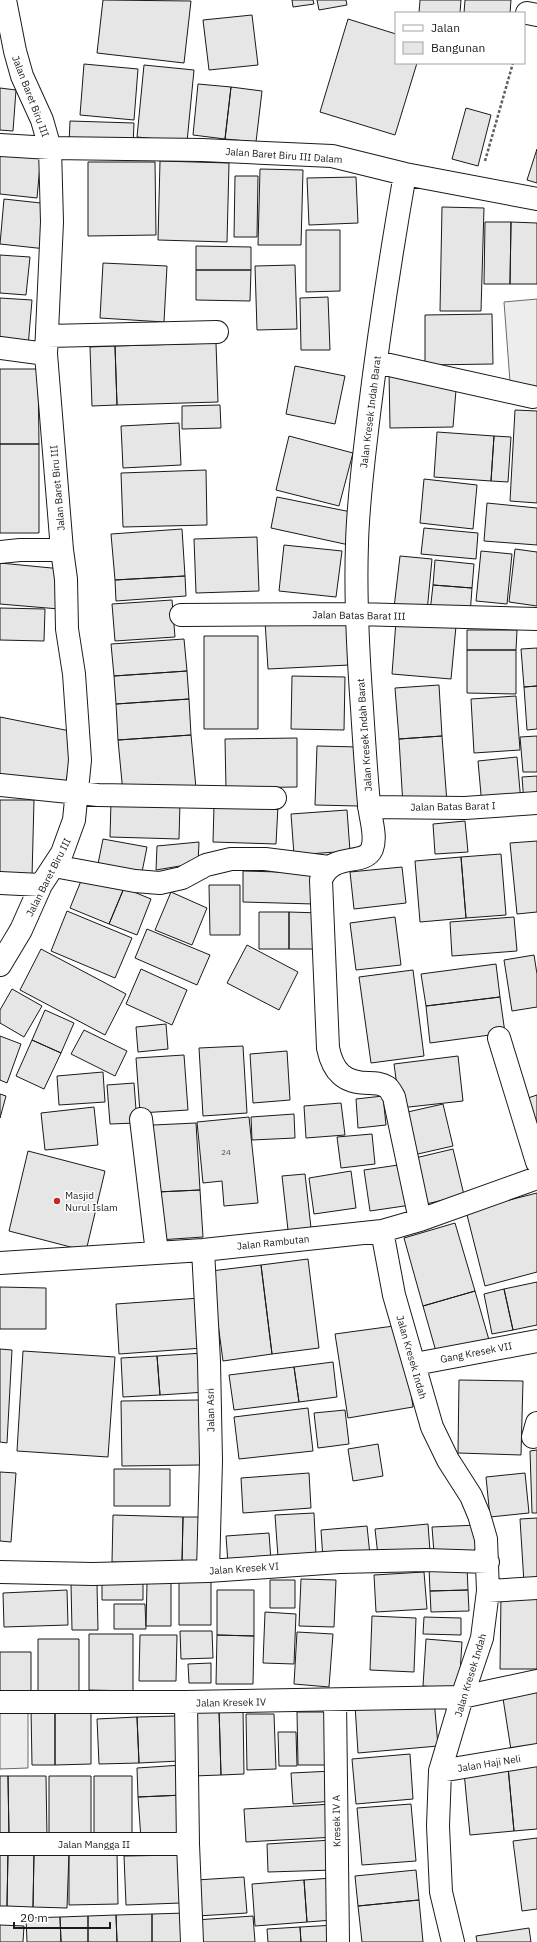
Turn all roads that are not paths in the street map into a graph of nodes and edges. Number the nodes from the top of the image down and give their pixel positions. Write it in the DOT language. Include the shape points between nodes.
graph roads {
  1 [pos="5,0"];
  2 [pos="0,145"];
  3 [pos="50,148"];
  4 [pos="405,174"];
  5 [pos="537,199"];
  6 [pos="217,332"];
  7 [pos="47,345"];
  8 [pos="0,348"];
  9 [pos="376,362"];
  10 [pos="532,397"];
  11 [pos="62,550"];
  12 [pos="0,552"];
  13 [pos="356,614"];
  14 [pos="181,615"];
  15 [pos="537,619"];
  16 [pos="0,784"];
  17 [pos="77,794"];
  18 [pos="275,798"];
  19 [pos="537,803"];
  20 [pos="369,807"];
  21 [pos="54,866"];
  22 [pos="329,867"];
  23 [pos="0,883"];
  24 [pos="41,885"];
  25 [pos="0,964"];
  26 [pos="498,1038"];
  27 [pos="141,1119"];
  28 [pos="537,1162"];
  29 [pos="537,1178"];
  30 [pos="420,1220"];
  31 [pos="382,1231"];
  32 [pos="203,1250"];
  33 [pos="157,1253"];
  34 [pos="0,1263"];
  35 [pos="537,1341"];
  36 [pos="415,1364"];
  37 [pos="488,1562"];
  38 [pos="208,1571"];
  39 [pos="0,1572"];
  40 [pos="537,1588"];
  41 [pos="488,1591"];
  42 [pos="537,1682"];
  43 [pos="462,1697"];
  44 [pos="334,1700"];
  45 [pos="0,1702"];
  46 [pos="186,1702"];
  47 [pos="537,1755"];
  48 [pos="440,1771"];
  49 [pos="0,1844"];
  50 [pos="188,1844"];
  51 [pos="192,1942"];
  52 [pos="338,1942"];
  53 [pos="453,1942"];
  1 -- 3 [label="street, Jalan Baret Biru III" via="14,51 42,120"];
  2 -- 3 [label="street, Jalan Baret Biru III Dalam"];
  3 -- 4 [label="street, Jalan Baret Biru III Dalam" via="325,155"];
  3 -- 7 [label="street, Jalan Baret Biru III" via="52,222"];
  4 -- 5 [label="street, Jalan Baret Biru III Dalam"];
  4 -- 9 [label="street, Jalan Kresek Indah Barat"];
  6 -- 7 [label="street"];
  7 -- 8 [label="street"];
  7 -- 11 [label="street, Jalan Baret Biru III"];
  9 -- 10 [label="street"];
  9 -- 13 [label="street, Jalan Kresek Indah Barat" via="360,491"];
  11 -- 12 [label="street"];
  11 -- 17 [label="street, Jalan Baret Biru III" via="80,760"];
  13 -- 14 [label="street, Jalan Batas Barat III"];
  13 -- 15 [label="street, Jalan Batas Barat III"];
  13 -- 20 [label="street, Jalan Kresek Indah Barat"];
  16 -- 17 [label="street"];
  17 -- 18 [label="street"];
  17 -- 21 [label="street, Jalan Baret Biru III" via="72,830"];
  19 -- 20 [label="street, Jalan Batas Barat I" via="465,808"];
  20 -- 22 [label="street, Jalan Kresek Indah Barat" via="374,840 371,850 361,858"];
  21 -- 22 [label="street" via="160,883 182,878 206,864 231,859"];
  21 -- 24 [label="street, Jalan Baret Biru III"];
  22 -- 30 [label="street" via="321,880 330,1062 337,1073 352,1081 379,1083 388,1088 394,1097"];
  23 -- 24 [label="street"];
  24 -- 25 [label="street, Jalan Baret Biru III" via="21,930"];
  26 -- 28 [label="street"];
  27 -- 33 [label="street"];
  29 -- 30 [label="street, Jalan Rambutan"];
  30 -- 31 [label="street, Jalan Rambutan"];
  31 -- 32 [label="street, Jalan Rambutan"];
  31 -- 36 [label="street, Jalan Kresek Indah" via="394,1295"];
  32 -- 33 [label="street, Jalan Rambutan"];
  32 -- 38 [label="street, Jalan Asri" via="209,1361"];
  33 -- 34 [label="street, Jalan Rambutan"];
  35 -- 36 [label="street, Gang Kresek VII"];
  36 -- 37 [label="street, Jalan Kresek Indah" via="432,1427 479,1515 486,1539"];
  37 -- 38 [label="street, Jalan Kresek VI" via="340,1562"];
  37 -- 41 [label="street, Jalan Kresek Indah"];
  38 -- 39 [label="street, Jalan Kresek VI" via="92,1574"];
  40 -- 41 [label="street"];
  41 -- 43 [label="street, Jalan Kresek Indah" via="482,1638"];
  42 -- 43 [label="street, Jalan Kresek IV"];
  43 -- 44 [label="street, Jalan Kresek IV"];
  43 -- 48 [label="street, Jalan Kresek Indah"];
  44 -- 46 [label="street, Jalan Kresek IV"];
  44 -- 52 [label="street, Kresek IV A"];
  45 -- 46 [label="street, Jalan Kresek IV"];
  46 -- 50 [label="street"];
  47 -- 48 [label="street, Jalan Haji Neli"];
  48 -- 53 [label="street, Jalan Kresek Indah" via="438,1826 441,1892"];
  49 -- 50 [label="street, Jalan Mangga II"];
  50 -- 51 [label="street"];
}
